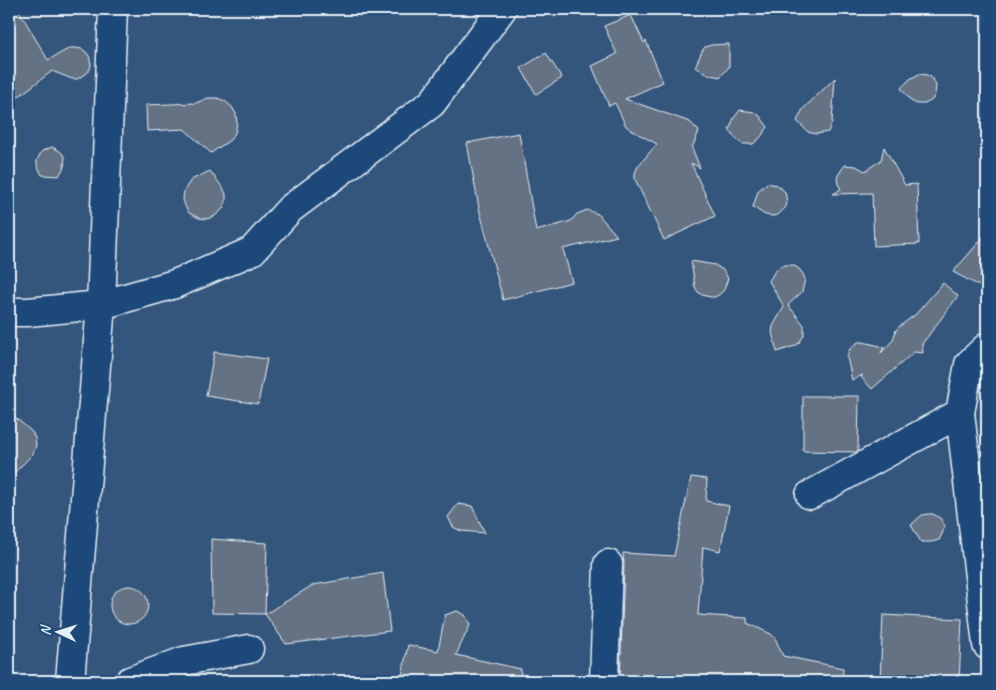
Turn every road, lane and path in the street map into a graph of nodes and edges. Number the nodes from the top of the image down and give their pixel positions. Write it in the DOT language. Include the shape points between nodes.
graph roads {
  1 [pos="113,9"];
  2 [pos="502,9"];
  3 [pos="101,305"];
  4 [pos="9,312"];
  5 [pos="987,347"];
  6 [pos="960,412"];
  7 [pos="810,496"];
  8 [pos="608,564"];
  9 [pos="987,645"];
  10 [pos="249,650"];
  11 [pos="70,681"];
  12 [pos="130,681"];
  13 [pos="604,681"];
  1 -- 3 [label="street"];
  2 -- 3 [label="street" via="432,103 290,209 252,251 175,284"];
  3 -- 4 [label="street"];
  3 -- 11 [label="street"];
  5 -- 6 [label="street" via="969,364"];
  6 -- 7 [label="street"];
  6 -- 9 [label="street"];
  8 -- 13 [label="street"];
  10 -- 12 [label="street" via="184,662"];
}
